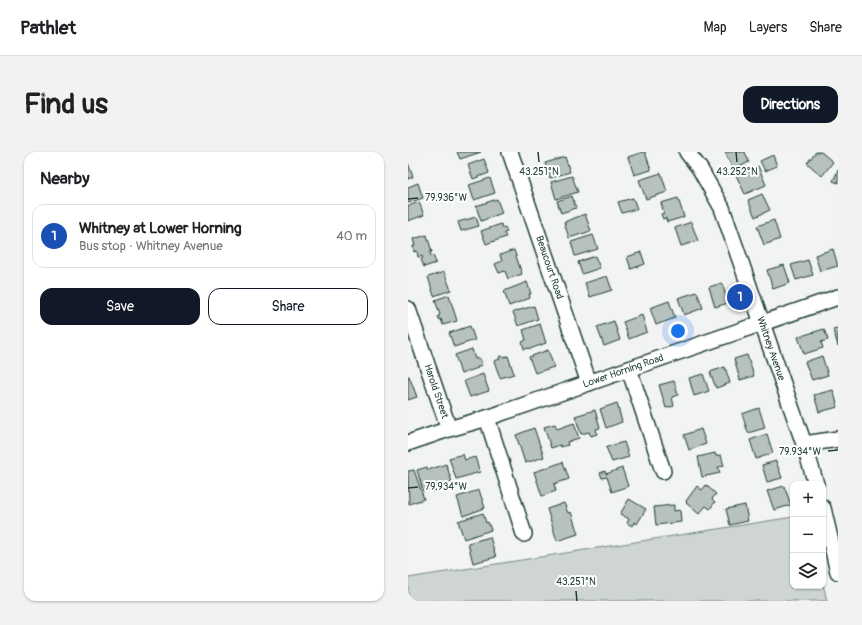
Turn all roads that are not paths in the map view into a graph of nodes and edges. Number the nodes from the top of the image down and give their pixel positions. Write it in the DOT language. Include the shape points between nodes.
graph roads {
  1 [pos="510,152"];
  2 [pos="687,152"];
  3 [pos="838,297"];
  4 [pos="408,309"];
  5 [pos="763,323"];
  6 [pos="630,369"];
  7 [pos="589,383"];
  8 [pos="487,418"];
  9 [pos="449,429"];
  10 [pos="838,439"];
  11 [pos="408,443"];
  12 [pos="804,444"];
  13 [pos="663,471"];
  14 [pos="815,481"];
  15 [pos="825,517"];
  16 [pos="524,534"];
  17 [pos="838,572"];
  1 -- 7 [label="street, Beaucourt Road"];
  2 -- 5 [label="street, Whitney Avenue" via="700,169 722,208"];
  3 -- 5 [label="street, Lower Horning Road"];
  4 -- 9 [label="street, Harold Street"];
  5 -- 6 [label="street, Lower Horning Road"];
  5 -- 12 [label="street, Whitney Avenue"];
  6 -- 7 [label="street, Lower Horning Road"];
  6 -- 13 [label="street"];
  7 -- 8 [label="street, Lower Horning Road"];
  8 -- 9 [label="street, Lower Horning Road"];
  8 -- 16 [label="street"];
  9 -- 11 [label="street, Lower Horning Road"];
  10 -- 12 [label="street"];
  12 -- 14 [label="street, Whitney Avenue"];
  15 -- 17 [label="street"];
}
